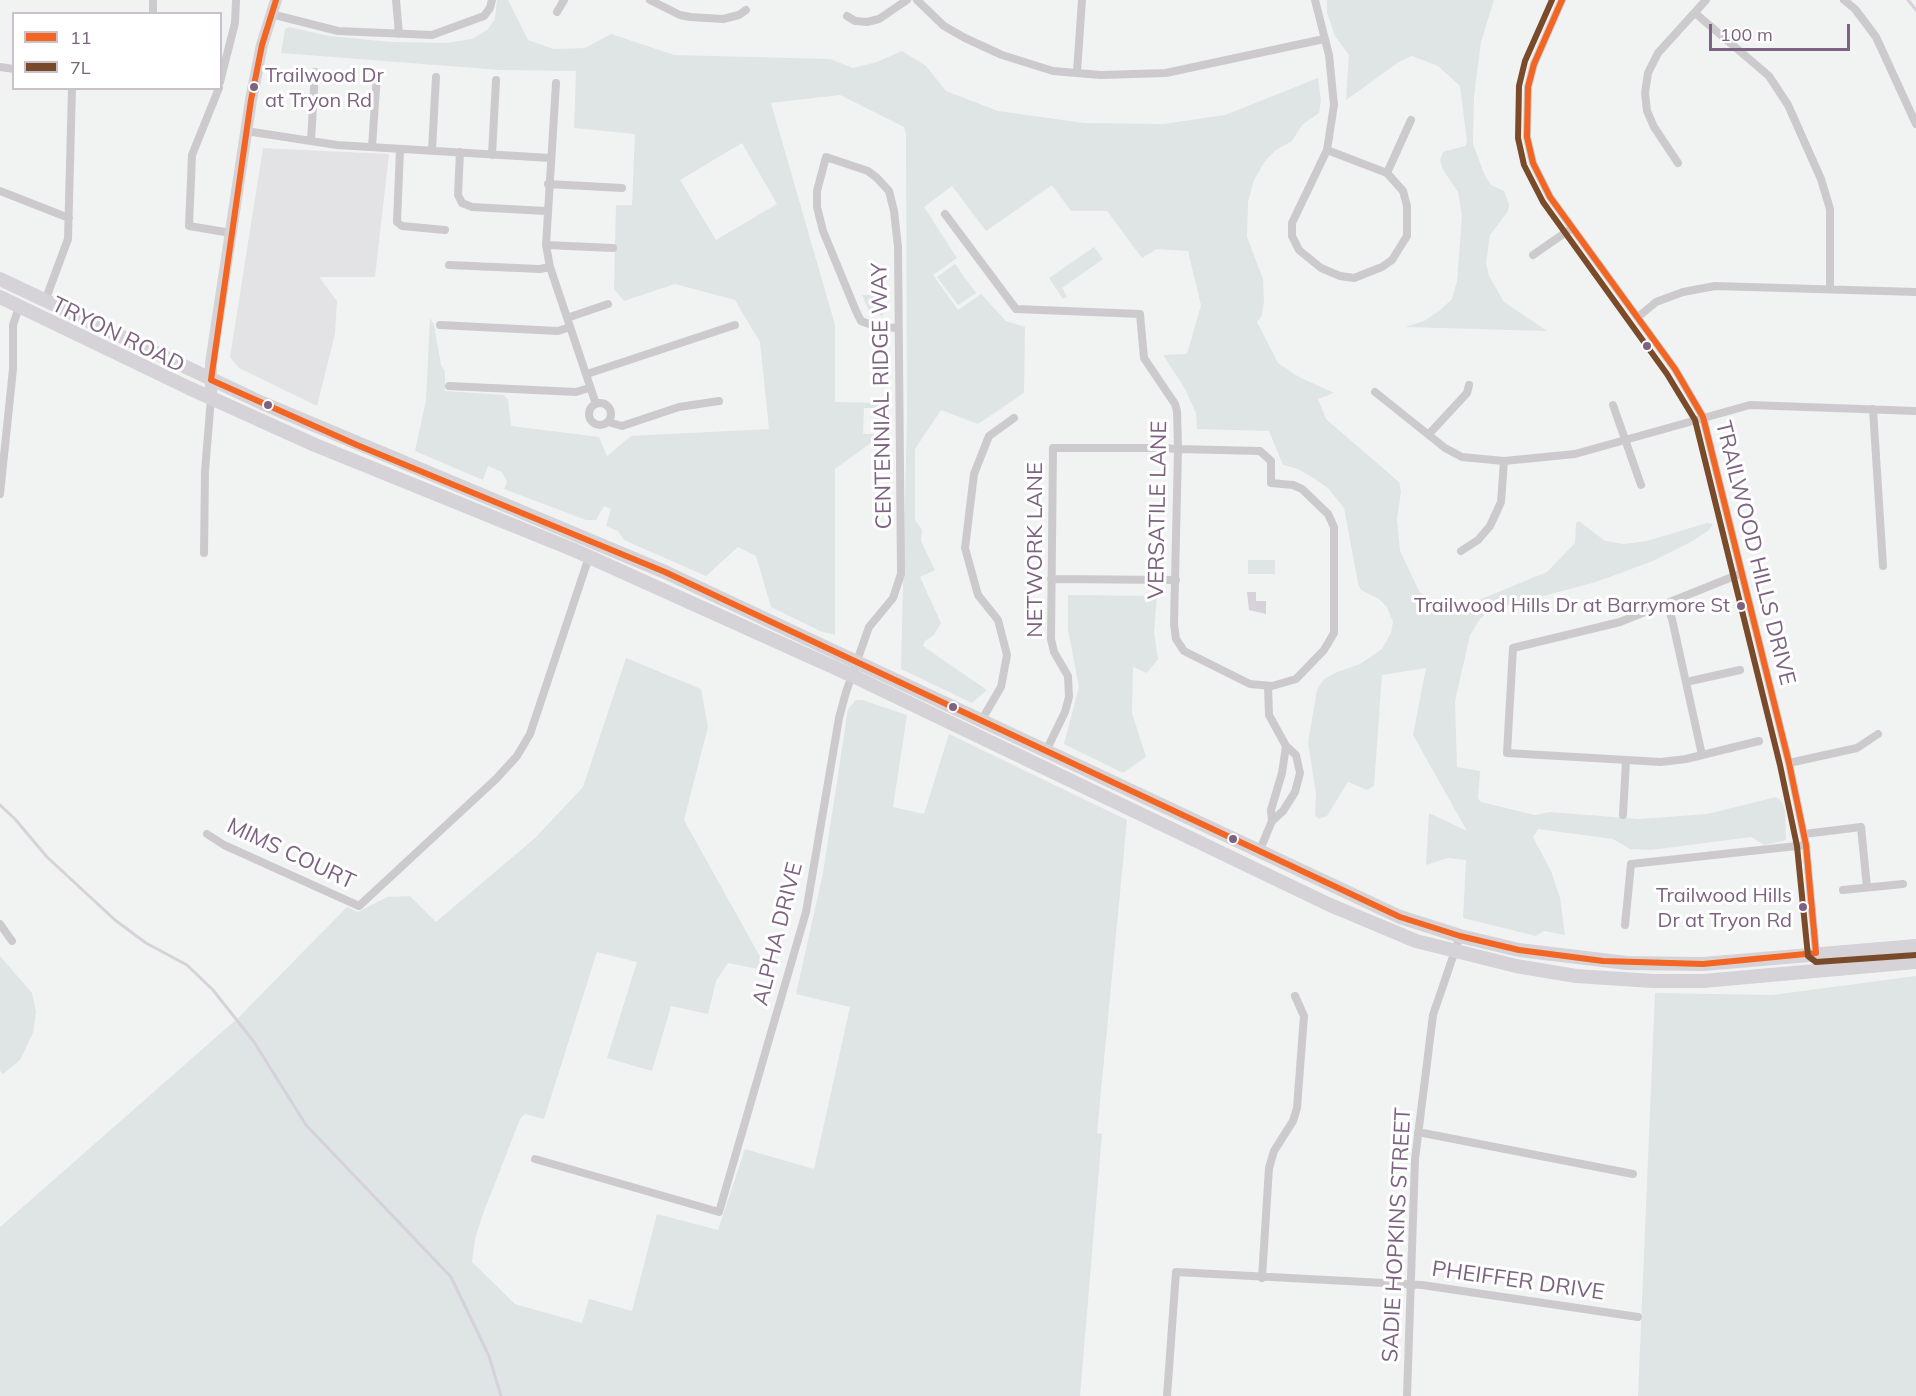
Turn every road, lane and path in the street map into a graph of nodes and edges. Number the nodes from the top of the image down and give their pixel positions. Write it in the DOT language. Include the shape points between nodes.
graph roads {
  1 [pos="236,0"];
  2 [pos="276,0"];
  3 [pos="396,0"];
  4 [pos="492,0"];
  5 [pos="564,0"];
  6 [pos="650,0"];
  7 [pos="907,0"];
  8 [pos="917,0"];
  9 [pos="1082,0"];
  10 [pos="1314,0"];
  11 [pos="1562,0"];
  12 [pos="1706,0"];
  13 [pos="1844,0"];
  14 [pos="746,10"];
  15 [pos="557,12"];
  16 [pos="1695,13"];
  17 [pos="271,14"];
  18 [pos="847,16"];
  19 [pos="399,34"];
  20 [pos="1324,39"];
  21 [pos="315,72"];
  22 [pos="1077,72"];
  23 [pos="222,74"];
  24 [pos="377,74"];
  25 [pos="436,77"];
  26 [pos="496,80"];
  27 [pos="556,83"];
  28 [pos="72,90"];
  29 [pos="218,90"];
  30 [pos="1411,120"];
  31 [pos="1916,124"];
  32 [pos="246,131"];
  33 [pos="311,141"];
  34 [pos="372,147"];
  35 [pos="400,148"];
  36 [pos="432,150"];
  37 [pos="1327,150"];
  38 [pos="460,152"];
  39 [pos="492,155"];
  40 [pos="550,158"];
  41 [pos="1678,163"];
  42 [pos="1387,173"];
  43 [pos="548,184"];
  44 [pos="622,188"];
  45 [pos="0,191"];
  46 [pos="546,211"];
  47 [pos="945,214"];
  48 [pos="69,218"];
  49 [pos="1572,228"];
  50 [pos="445,230"];
  51 [pos="231,233"];
  52 [pos="546,245"];
  53 [pos="613,248"];
  54 [pos="1533,255"];
  55 [pos="449,266"];
  56 [pos="550,267"];
  57 [pos="0,279"];
  58 [pos="1830,290"];
  59 [pos="1916,292"];
  60 [pos="0,297"];
  61 [pos="45,301"];
  62 [pos="608,304"];
  63 [pos="19,307"];
  64 [pos="1638,317"];
  65 [pos="568,323"];
  66 [pos="440,325"];
  67 [pos="735,325"];
  68 [pos="898,328"];
  69 [pos="587,374"];
  70 [pos="211,380"];
  71 [pos="1469,385"];
  72 [pos="449,386"];
  73 [pos="589,388"];
  74 [pos="1375,392"];
  75 [pos="211,398"];
  76 [pos="719,400"];
  77 [pos="596,404"];
  78 [pos="1613,405"];
  79 [pos="1873,409"];
  80 [pos="1916,411"];
  81 [pos="1703,417"];
  82 [pos="1014,418"];
  83 [pos="608,422"];
  84 [pos="1429,434"];
  85 [pos="1625,439"];
  86 [pos="1178,449"];
  87 [pos="1504,461"];
  88 [pos="1641,485"];
  89 [pos="0,494"];
  90 [pos="1461,551"];
  91 [pos="204,554"];
  92 [pos="589,557"];
  93 [pos="1883,566"];
  94 [pos="1742,573"];
  95 [pos="1051,579"];
  96 [pos="1176,580"];
  97 [pos="1666,605"];
  98 [pos="853,668"];
  99 [pos="1740,670"];
  100 [pos="1686,682"];
  101 [pos="1268,686"];
  102 [pos="981,721"];
  103 [pos="1878,734"];
  104 [pos="1759,741"];
  105 [pos="1286,746"];
  106 [pos="1046,751"];
  107 [pos="1702,755"];
  108 [pos="1626,761"];
  109 [pos="1790,763"];
  110 [pos="1623,814"];
  111 [pos="1272,821"];
  112 [pos="207,834"];
  113 [pos="1804,834"];
  114 [pos="1806,845"];
  115 [pos="1258,852"];
  116 [pos="1903,884"];
  117 [pos="1867,887"];
  118 [pos="1843,890"];
  119 [pos="0,924"];
  120 [pos="1625,925"];
  121 [pos="1460,936"];
  122 [pos="12,941"];
  123 [pos="1916,946"];
  124 [pos="1455,952"];
  125 [pos="1816,953"];
  126 [pos="1916,963"];
  127 [pos="1722,979"];
  128 [pos="1295,996"];
  129 [pos="1418,1132"];
  130 [pos="535,1159"];
  131 [pos="1633,1174"];
  132 [pos="1262,1278"];
  133 [pos="1411,1284"];
  134 [pos="1638,1317"];
  135 [pos="1167,1396"];
  136 [pos="1407,1396"];
  1 -- 23 [label="street" via="235,23"];
  2 -- 17 [label="street"];
  3 -- 19 [label="street"];
  4 -- 19 [label="street" via="484,16 450,30 432,35"];
  5 -- 15 [label="street"];
  6 -- 14 [label="street" via="690,17 723,19"];
  7 -- 18 [label="street" via="873,21 855,21"];
  8 -- 22 [label="street" via="944,26 965,38 1032,65"];
  9 -- 22 [label="street"];
  10 -- 20 [label="street"];
  11 -- 49 [label="street, TRAILWOOD HILLS DRIVE" via="1528,87 1527,137 1533,163"];
  12 -- 16 [label="street"];
  13 -- 31 [label="street" via="1876,37"];
  16 -- 41 [label="street" via="1659,53 1648,73 1645,93 1654,127"];
  16 -- 58 [label="street" via="1769,76 1788,105 1830,209"];
  17 -- 19 [label="street" via="338,31"];
  17 -- 32 [label="street"];
  20 -- 22 [label="street" via="1166,73"];
  20 -- 37 [label="street" via="1334,105"];
  21 -- 33 [label="street"];
  24 -- 34 [label="street"];
  25 -- 36 [label="street"];
  26 -- 39 [label="street"];
  27 -- 40 [label="street"];
  28 -- 48 [label="street"];
  29 -- 51 [label="street" via="192,155 189,226"];
  30 -- 42 [label="street"];
  32 -- 33 [label="street"];
  32 -- 51 [label="street"];
  33 -- 34 [label="street"];
  34 -- 35 [label="street"];
  35 -- 36 [label="street"];
  35 -- 50 [label="street" via="397,222 402,226"];
  36 -- 38 [label="street"];
  37 -- 42 [label="street"];
  37 -- 42 [label="street" via="1292,223 1293,236 1299,250 1309,259 1340,276 1354,278 1382,267 1392,260 1407,236 1403,191"];
  38 -- 39 [label="street"];
  38 -- 46 [label="street" via="458,195 462,203 472,207"];
  39 -- 40 [label="street"];
  40 -- 43 [label="street"];
  43 -- 44 [label="street"];
  43 -- 46 [label="street"];
  45 -- 48 [label="street"];
  46 -- 52 [label="street"];
  47 -- 86 [label="street, VERSATILE LANE" via="1016,309 1140,314 1144,358 1175,404"];
  48 -- 61 [label="street" via="68,238"];
  49 -- 54 [label="street"];
  49 -- 64 [label="street, TRAILWOOD HILLS DRIVE"];
  51 -- 70 [label="street"];
  52 -- 53 [label="street"];
  52 -- 56 [label="street"];
  55 -- 56 [label="street"];
  56 -- 65 [label="street"];
  57 -- 61 [label="main road, TRYON ROAD"];
  58 -- 59 [label="street"];
  58 -- 64 [label="street" via="1715,286 1665,299"];
  60 -- 63 [label="main road, TRYON ROAD"];
  61 -- 70 [label="main road, TRYON ROAD"];
  62 -- 65 [label="street"];
  63 -- 75 [label="main road, TRYON ROAD"];
  63 -- 89 [label="street" via="13,325 13,369"];
  64 -- 81 [label="street, TRAILWOOD HILLS DRIVE" via="1676,369"];
  65 -- 66 [label="street" via="558,331"];
  65 -- 69 [label="street"];
  67 -- 69 [label="street"];
  68 -- 68 [label="street, CENTENNIAL RIDGE WAY" via="898,248 889,191 868,171 826,157 817,190 817,207 856,311 861,321"];
  68 -- 98 [label="street, CENTENNIAL RIDGE WAY" via="901,574 897,591 869,627"];
  69 -- 73 [label="street"];
  70 -- 75 [label="street"];
  70 -- 98 [label="main road, TRYON ROAD" via="386,457 580,535"];
  71 -- 84 [label="street" via="1467,393"];
  72 -- 73 [label="street" via="576,392"];
  73 -- 77 [label="street"];
  74 -- 84 [label="street"];
  75 -- 91 [label="street"];
  75 -- 92 [label="main road, TRYON ROAD" via="352,461"];
  76 -- 83 [label="street" via="679,407 622,426"];
  77 -- 83 [label="street" via="609,408"];
  77 -- 83 [label="street" via="590,419 598,425"];
  78 -- 85 [label="street"];
  79 -- 80 [label="street"];
  79 -- 81 [label="street" via="1750,405"];
  79 -- 93 [label="street"];
  81 -- 85 [label="street"];
  81 -- 94 [label="street, TRAILWOOD HILLS DRIVE"];
  82 -- 102 [label="street" via="989,436 974,474 965,548 978,595 998,620 1008,655 1001,687"];
  84 -- 87 [label="street" via="1462,457"];
  85 -- 87 [label="street" via="1575,453"];
  85 -- 88 [label="street"];
  86 -- 95 [label="street, NETWORK LANE" via="1053,448"];
  86 -- 96 [label="street, VERSATILE LANE"];
  86 -- 101 [label="street" via="1260,451 1270,461 1271,483 1299,487 1332,520 1334,633 1320,655 1296,679"];
  87 -- 90 [label="street" via="1501,502 1490,526"];
  92 -- 98 [label="main road, TRYON ROAD"];
  92 -- 112 [label="street, MIMS COURT" via="530,734 517,756 359,906"];
  94 -- 97 [label="street"];
  94 -- 109 [label="street, TRAILWOOD HILLS DRIVE"];
  95 -- 96 [label="street"];
  95 -- 106 [label="street, NETWORK LANE" via="1051,643 1066,670 1069,697"];
  96 -- 101 [label="street, VERSATILE LANE" via="1175,633 1184,651 1246,682"];
  97 -- 100 [label="street"];
  97 -- 108 [label="street" via="1620,622 1513,648 1507,753"];
  98 -- 102 [label="main road, TRYON ROAD"];
  98 -- 124 [label="main road, TRYON ROAD" via="1330,905 1394,933"];
  98 -- 130 [label="street, ALPHA DRIVE" via="839,718 806,912 719,1212"];
  99 -- 100 [label="street"];
  100 -- 107 [label="street"];
  101 -- 105 [label="street" via="1269,715"];
  102 -- 106 [label="main road, TRYON ROAD"];
  103 -- 109 [label="street" via="1857,748"];
  104 -- 107 [label="street"];
  105 -- 111 [label="street" via="1271,810"];
  105 -- 111 [label="street" via="1296,754 1299,780 1288,805"];
  106 -- 115 [label="main road, TRYON ROAD"];
  107 -- 108 [label="street" via="1661,762"];
  108 -- 110 [label="street"];
  109 -- 113 [label="street, TRAILWOOD HILLS DRIVE"];
  111 -- 115 [label="street"];
  113 -- 114 [label="street, TRAILWOOD HILLS DRIVE"];
  113 -- 117 [label="street" via="1861,827"];
  114 -- 120 [label="street" via="1631,864"];
  114 -- 125 [label="street, TRAILWOOD HILLS DRIVE"];
  115 -- 121 [label="main road, TRYON ROAD" via="1400,917"];
  116 -- 117 [label="street"];
  117 -- 118 [label="street"];
  119 -- 122 [label="street"];
  121 -- 124 [label="street, SADIE HOPKINS STREET"];
  121 -- 125 [label="main road, TRYON ROAD" via="1553,956 1627,963 1703,964"];
  123 -- 125 [label="main road, TRYON ROAD"];
  124 -- 127 [label="main road, TRYON ROAD" via="1585,977 1653,981"];
  124 -- 129 [label="street, SADIE HOPKINS STREET" via="1433,1016"];
  125 -- 127 [label="main road" via="1810,963 1801,966 1756,970"];
  126 -- 127 [label="main road, TRYON ROAD"];
  128 -- 132 [label="street" via="1304,1016 1297,1108 1269,1168"];
  129 -- 131 [label="street"];
  129 -- 133 [label="street, SADIE HOPKINS STREET"];
  132 -- 133 [label="street, PHEIFFER DRIVE"];
  132 -- 135 [label="street, PHEIFFER DRIVE" via="1176,1272"];
  133 -- 134 [label="street, PHEIFFER DRIVE"];
  133 -- 136 [label="street, SADIE HOPKINS STREET"];
}
